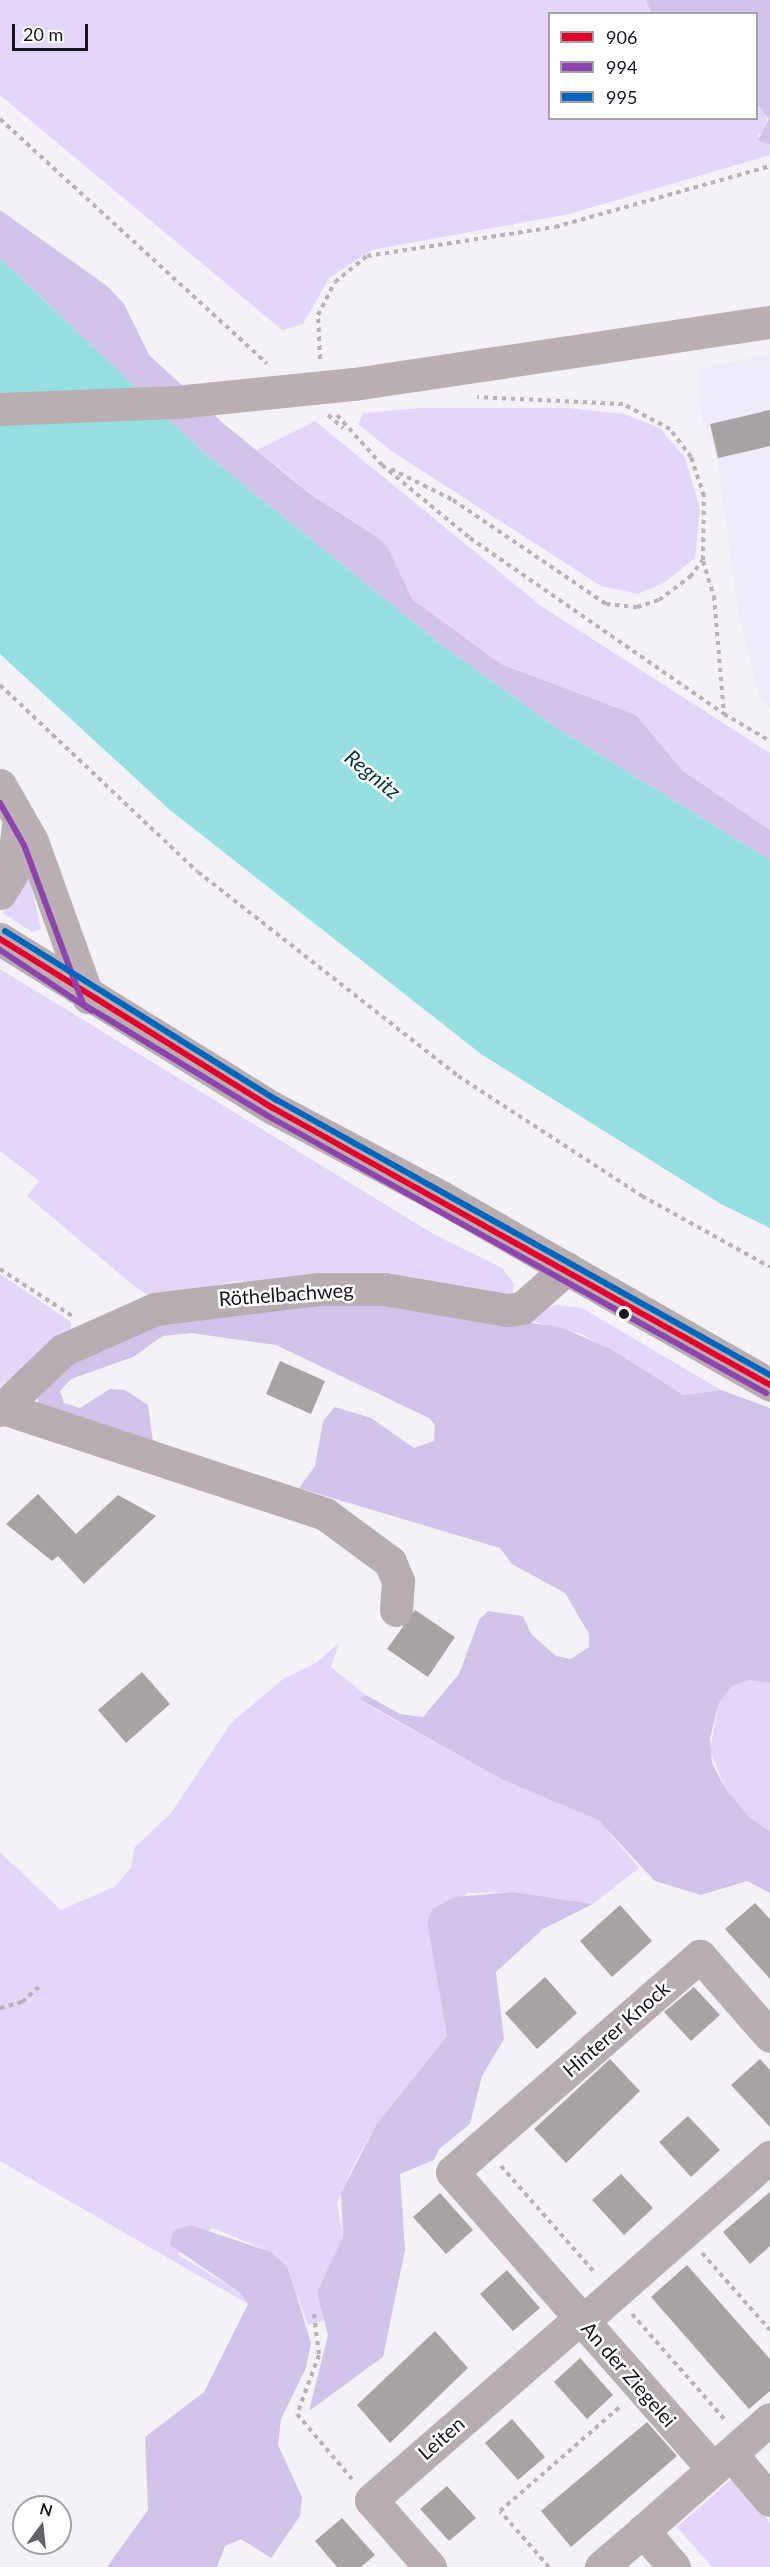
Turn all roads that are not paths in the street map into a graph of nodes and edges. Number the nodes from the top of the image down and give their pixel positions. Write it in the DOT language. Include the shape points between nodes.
graph roads {
  1 [pos="770,322"];
  2 [pos="0,409"];
  3 [pos="0,785"];
  4 [pos="19,817"];
  5 [pos="0,893"];
  6 [pos="0,939"];
  7 [pos="88,997"];
  8 [pos="567,1268"];
  9 [pos="770,1385"];
  10 [pos="6,1405"];
  11 [pos="396,1610"];
  12 [pos="770,2036"];
  13 [pos="770,2157"];
  14 [pos="452,2172"];
  15 [pos="581,2319"];
  16 [pos="770,2419"];
  17 [pos="722,2461"];
  18 [pos="770,2500"];
  19 [pos="643,2531"];
  20 [pos="430,2567"];
  21 [pos="601,2567"];
  22 [pos="675,2567"];
  1 -- 2 [label="main road, bridge" via="344,395"];
  3 -- 4 [label="main road"];
  4 -- 5 [label="main road" via="12,873"];
  4 -- 7 [label="main road"];
  6 -- 7 [label="street"];
  7 -- 8 [label="street" via="273,1108"];
  8 -- 9 [label="street"];
  8 -- 10 [label="street, Röthelbachweg" via="522,1308 507,1310 384,1289 318,1289 156,1309 63,1350"];
  10 -- 11 [label="street, Röthelbachweg" via="325,1514 390,1562 398,1581"];
  12 -- 14 [label="street, Hinterer Knock" via="700,1956"];
  13 -- 15 [label="street"];
  14 -- 15 [label="street, An der Ziegelei"];
  15 -- 17 [label="street, An der Ziegelei" via="642,2388"];
  15 -- 20 [label="street, Leiten" via="371,2500"];
  16 -- 17 [label="street"];
  17 -- 18 [label="street, An der Ziegelei"];
  17 -- 19 [label="street"];
  19 -- 21 [label="street"];
  19 -- 22 [label="street"];
}
